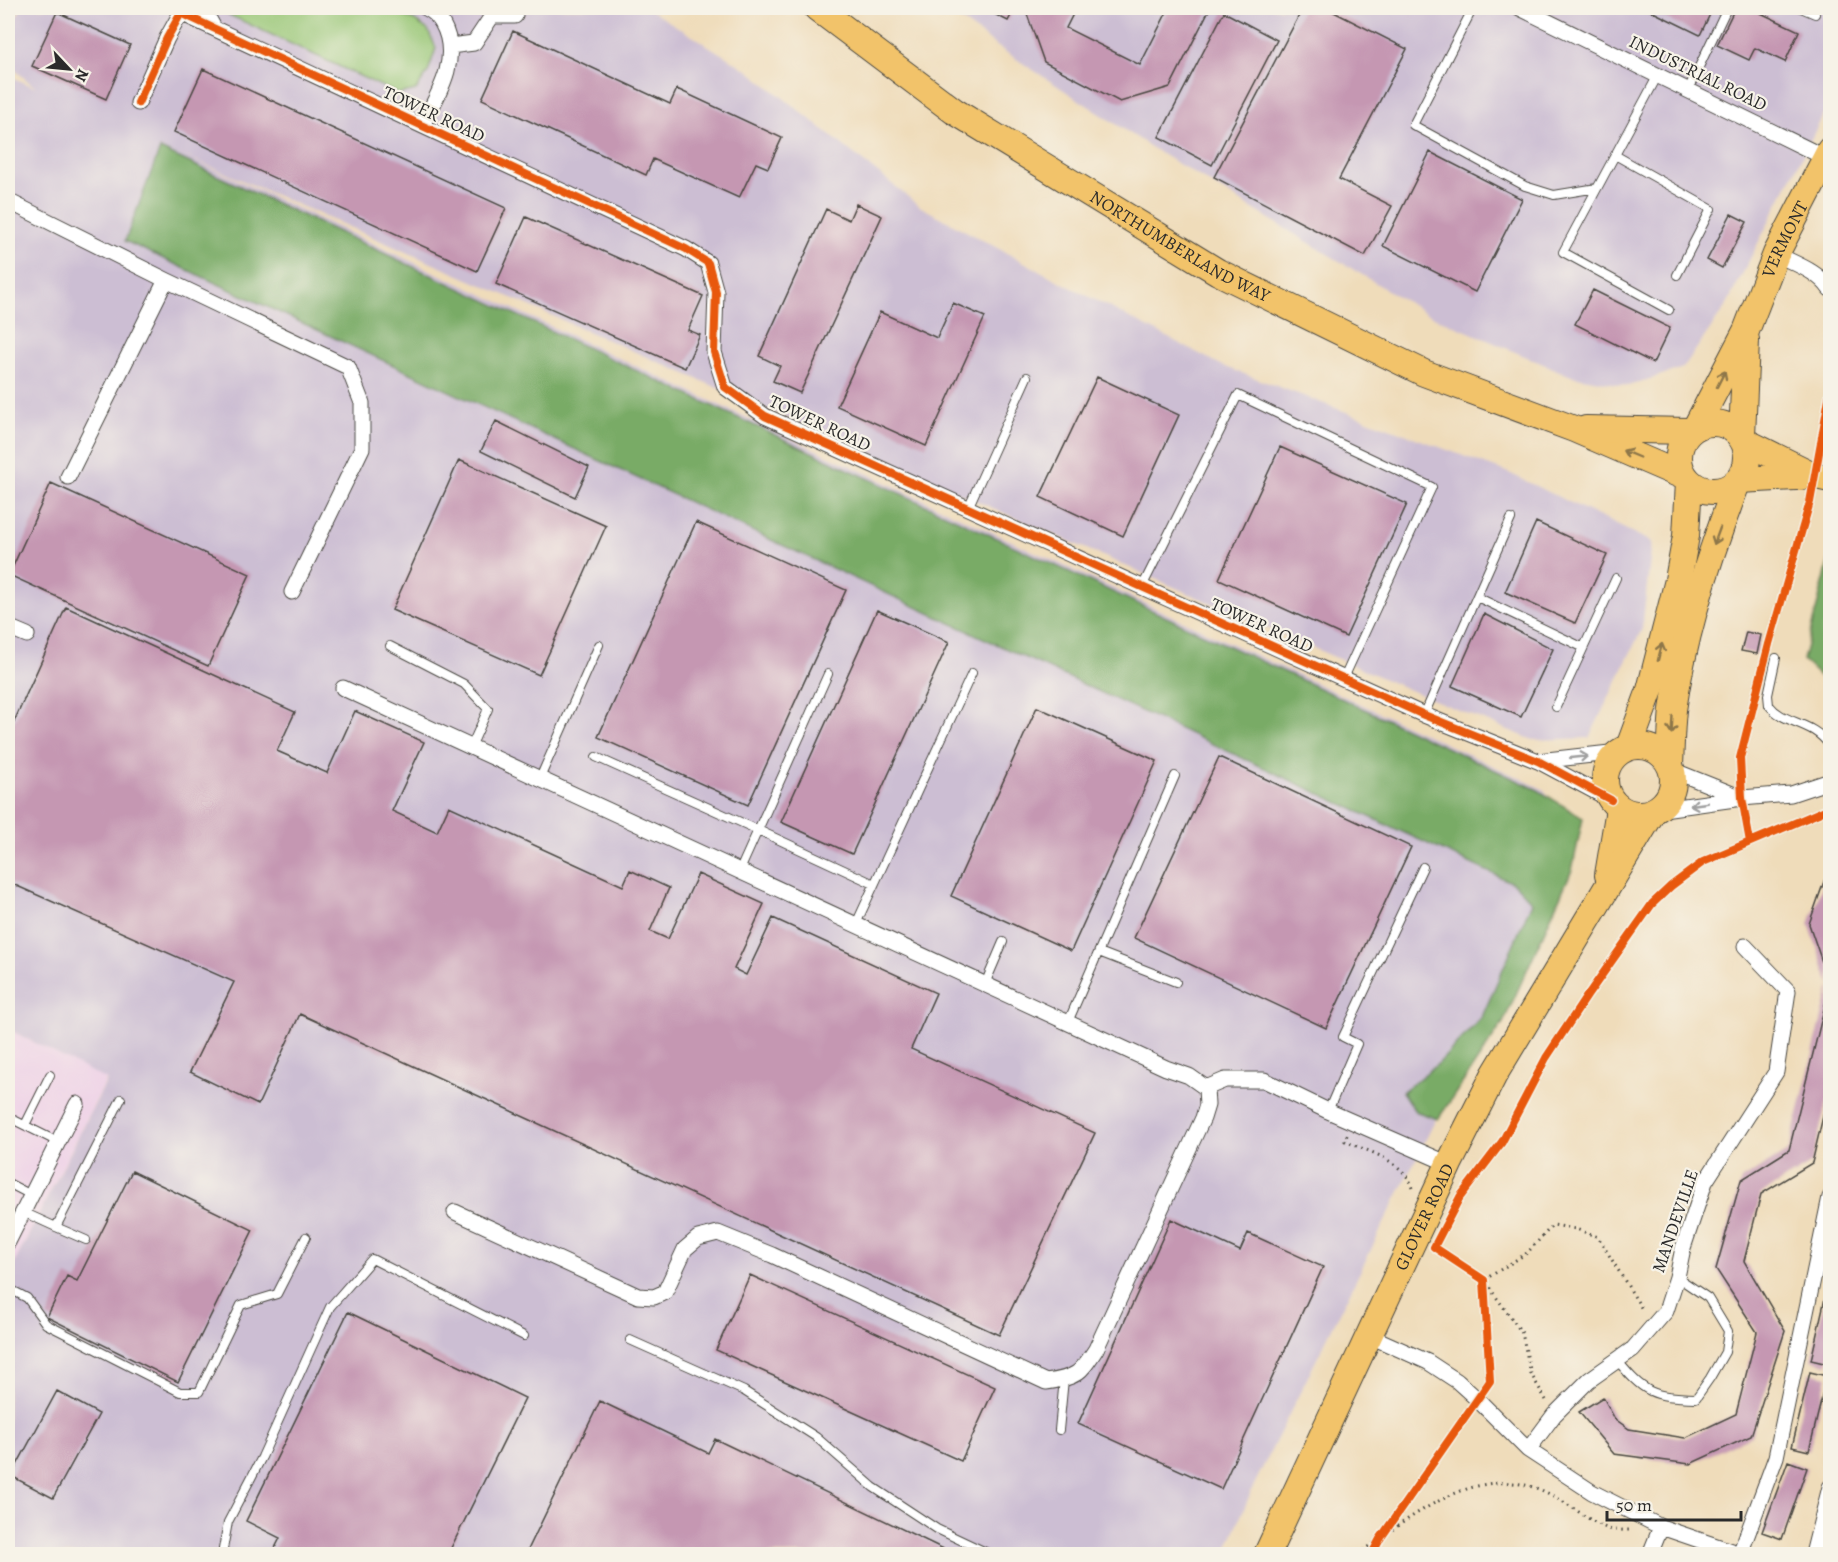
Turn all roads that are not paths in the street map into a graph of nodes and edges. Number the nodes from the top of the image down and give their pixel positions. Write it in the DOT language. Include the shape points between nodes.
graph roads {
  1 [pos="203,8"];
  2 [pos="426,8"];
  3 [pos="817,8"];
  4 [pos="1473,8"];
  5 [pos="1521,8"];
  6 [pos="1727,8"];
  7 [pos="1801,8"];
  8 [pos="1815,14"];
  9 [pos="515,16"];
  10 [pos="214,28"];
  11 [pos="450,46"];
  12 [pos="1658,75"];
  13 [pos="1688,90"];
  14 [pos="138,103"];
  15 [pos="422,125"];
  16 [pos="1828,154"];
  17 [pos="1615,155"];
  18 [pos="1597,188"];
  19 [pos="8,201"];
  20 [pos="1776,254"];
  21 [pos="1677,275"];
  22 [pos="166,280"];
  23 [pos="1830,289"];
  24 [pos="1669,310"];
  25 [pos="1746,331"];
  26 [pos="1027,377"];
  27 [pos="1574,429"];
  28 [pos="1693,429"];
  29 [pos="1743,439"];
  30 [pos="68,477"];
  31 [pos="1823,477"];
  32 [pos="1687,479"];
  33 [pos="1738,480"];
  34 [pos="968,508"];
  35 [pos="1511,519"];
  36 [pos="1616,578"];
  37 [pos="1142,587"];
  38 [pos="292,592"];
  39 [pos="1477,597"];
  40 [pos="8,627"];
  41 [pos="27,636"];
  42 [pos="598,645"];
  43 [pos="390,646"];
  44 [pos="1582,647"];
  45 [pos="1776,658"];
  46 [pos="972,673"];
  47 [pos="828,674"];
  48 [pos="1344,678"];
  49 [pos="343,688"];
  50 [pos="1556,707"];
  51 [pos="1424,715"];
  52 [pos="1830,746"];
  53 [pos="471,747"];
  54 [pos="1624,750"];
  55 [pos="597,758"];
  56 [pos="1538,761"];
  57 [pos="1671,768"];
  58 [pos="1175,776"];
  59 [pos="540,778"];
  60 [pos="1830,781"];
  61 [pos="1742,798"];
  62 [pos="1615,805"];
  63 [pos="1654,811"];
  64 [pos="758,830"];
  65 [pos="1423,867"];
  66 [pos="740,870"];
  67 [pos="874,884"];
  68 [pos="1605,890"];
  69 [pos="855,924"];
  70 [pos="1003,942"];
  71 [pos="1745,946"];
  72 [pos="1099,952"];
  73 [pos="1176,982"];
  74 [pos="985,984"];
  75 [pos="1068,1022"];
  76 [pos="50,1075"];
  77 [pos="1206,1088"];
  78 [pos="121,1098"];
  79 [pos="77,1104"];
  80 [pos="1328,1111"];
  81 [pos="8,1117"];
  82 [pos="25,1125"];
  83 [pos="58,1142"];
  84 [pos="1449,1164"];
  85 [pos="8,1183"];
  86 [pos="32,1195"];
  87 [pos="1830,1197"];
  88 [pos="23,1212"];
  89 [pos="455,1212"];
  90 [pos="56,1227"];
  91 [pos="306,1238"];
  92 [pos="86,1240"];
  93 [pos="8,1242"];
  94 [pos="1677,1277"];
  95 [pos="8,1288"];
  96 [pos="524,1336"];
  97 [pos="1370,1336"];
  98 [pos="630,1340"];
  99 [pos="1617,1359"];
  100 [pos="1064,1379"];
  101 [pos="1059,1430"];
  102 [pos="1528,1450"];
  103 [pos="1830,1487"];
  104 [pos="1661,1527"];
  105 [pos="1652,1549"];
  106 [pos="225,1554"];
  107 [pos="990,1554"];
  108 [pos="1267,1554"];
  109 [pos="1740,1554"];
  110 [pos="1813,1554"];
  1 -- 10 [label="street"];
  2 -- 11 [label="street" via="435,12"];
  3 -- 27 [label="main road, NORTHUMBERLAND WAY" via="954,111 1218,272 1424,373"];
  4 -- 18 [label="lane" via="1413,125 1525,186 1554,195"];
  5 -- 12 [label="street, INDUSTRIAL ROAD"];
  6 -- 13 [label="lane"];
  7 -- 8 [label="lane"];
  9 -- 11 [label="street" via="492,16 474,43"];
  10 -- 14 [label="street, TOWER ROAD" via="181,13"];
  10 -- 15 [label="street, TOWER ROAD"];
  11 -- 15 [label="street" via="447,71"];
  12 -- 13 [label="street, INDUSTRIAL ROAD"];
  12 -- 17 [label="lane"];
  13 -- 16 [label="street, INDUSTRIAL ROAD"];
  15 -- 34 [label="street, TOWER ROAD" via="686,249 708,263 717,292 714,352 725,387 765,416"];
  16 -- 20 [label="main road, VERMONT"];
  17 -- 18 [label="lane"];
  17 -- 21 [label="lane" via="1711,209"];
  18 -- 24 [label="lane" via="1563,252"];
  19 -- 22 [label="street"];
  20 -- 23 [label="street" via="1812,272"];
  20 -- 25 [label="main road, VERMONT"];
  22 -- 30 [label="street"];
  22 -- 38 [label="street" via="348,367 362,403 362,448"];
  28 -- 25 [label="main road, VERMONT, one-way"];
  25 -- 29 [label="main road, VERMONT"];
  26 -- 34 [label="lane"];
  27 -- 28 [label="main road, NORTHUMBERLAND WAY"];
  32 -- 27 [label="main road, NORTHUMBERLAND WAY, one-way"];
  28 -- 29 [label="main road" via="1716,422 1735,429"];
  28 -- 32 [label="main road" via="1680,448 1679,459"];
  29 -- 31 [label="main road"];
  29 -- 33 [label="main road" via="1748,461"];
  31 -- 33 [label="main road"];
  32 -- 33 [label="main road" via="1708,491 1729,488"];
  54 -- 32 [label="main road, one-way" via="1650,690 1678,580 1686,536"];
  33 -- 57 [label="main road, one-way" via="1710,555 1680,670 1673,713"];
  34 -- 37 [label="street, TOWER ROAD"];
  35 -- 39 [label="lane"];
  36 -- 44 [label="lane"];
  37 -- 48 [label="street, TOWER ROAD"];
  37 -- 48 [label="lane" via="1238,395 1432,487"];
  39 -- 44 [label="lane"];
  39 -- 51 [label="lane"];
  40 -- 41 [label="street"];
  42 -- 59 [label="lane"];
  43 -- 53 [label="lane" via="464,684 488,709"];
  44 -- 50 [label="lane"];
  45 -- 52 [label="lane" via="1769,705 1780,715 1823,735"];
  46 -- 67 [label="lane"];
  47 -- 64 [label="lane"];
  48 -- 51 [label="street, TOWER ROAD"];
  49 -- 53 [label="street"];
  51 -- 56 [label="street, TOWER ROAD"];
  53 -- 59 [label="street"];
  56 -- 54 [label="street, TOWER ROAD, one-way"];
  54 -- 57 [label="main road" via="1648,747 1665,757"];
  54 -- 62 [label="main road" via="1606,769 1606,790"];
  55 -- 64 [label="lane"];
  56 -- 62 [label="street, TOWER ROAD"];
  57 -- 61 [label="street"];
  57 -- 63 [label="main road" via="1672,790 1668,800"];
  58 -- 72 [label="lane"];
  59 -- 66 [label="street"];
  60 -- 61 [label="street" via="1791,794"];
  61 -- 63 [label="street, one-way"];
  62 -- 63 [label="main road" via="1629,814"];
  62 -- 68 [label="main road, GLOVER ROAD"];
  63 -- 68 [label="main road, GLOVER ROAD"];
  64 -- 66 [label="lane"];
  64 -- 67 [label="lane"];
  65 -- 80 [label="lane" via="1343,1038 1357,1044"];
  66 -- 69 [label="street"];
  67 -- 69 [label="lane"];
  68 -- 84 [label="main road, GLOVER ROAD" via="1494,1075"];
  69 -- 74 [label="street"];
  70 -- 74 [label="lane"];
  71 -- 94 [label="street, MANDEVILLE" via="1788,991 1776,1072 1705,1182"];
  72 -- 73 [label="lane"];
  72 -- 75 [label="lane"];
  74 -- 75 [label="street"];
  75 -- 77 [label="street" via="1189,1076"];
  76 -- 82 [label="lane"];
  77 -- 80 [label="street" via="1224,1080 1264,1080"];
  77 -- 100 [label="street" via="1203,1118 1096,1349 1085,1366"];
  78 -- 90 [label="lane"];
  79 -- 83 [label="street"];
  80 -- 84 [label="street"];
  81 -- 82 [label="lane"];
  82 -- 83 [label="lane"];
  83 -- 86 [label="street"];
  84 -- 97 [label="main road, GLOVER ROAD"];
  85 -- 86 [label="lane"];
  86 -- 88 [label="street"];
  87 -- 109 [label="street" via="1776,1457"];
  88 -- 90 [label="lane"];
  88 -- 93 [label="street"];
  89 -- 100 [label="street" via="638,1296 654,1297 665,1292 685,1249 698,1238 718,1233 1027,1374 1046,1382"];
  90 -- 92 [label="lane"];
  91 -- 95 [label="lane" via="277,1294 241,1305 199,1392 180,1392 45,1324 27,1298"];
  94 -- 99 [label="street, MANDEVILLE" via="1666,1311 1634,1349"];
  94 -- 99 [label="lane" via="1708,1298 1728,1331 1725,1352 1696,1398 1651,1392 1635,1382"];
  96 -- 106 [label="lane" via="372,1260 330,1307 228,1522"];
  97 -- 102 [label="street" via="1428,1362 1457,1381"];
  97 -- 108 [label="main road, GLOVER ROAD"];
  98 -- 107 [label="lane" via="744,1391 816,1437 882,1493 937,1529"];
  99 -- 102 [label="street, MANDEVILLE" via="1554,1415"];
  100 -- 101 [label="lane"];
  102 -- 104 [label="street" via="1592,1492"];
  103 -- 110 [label="street"];
  104 -- 105 [label="street"];
  104 -- 109 [label="street"];
}
